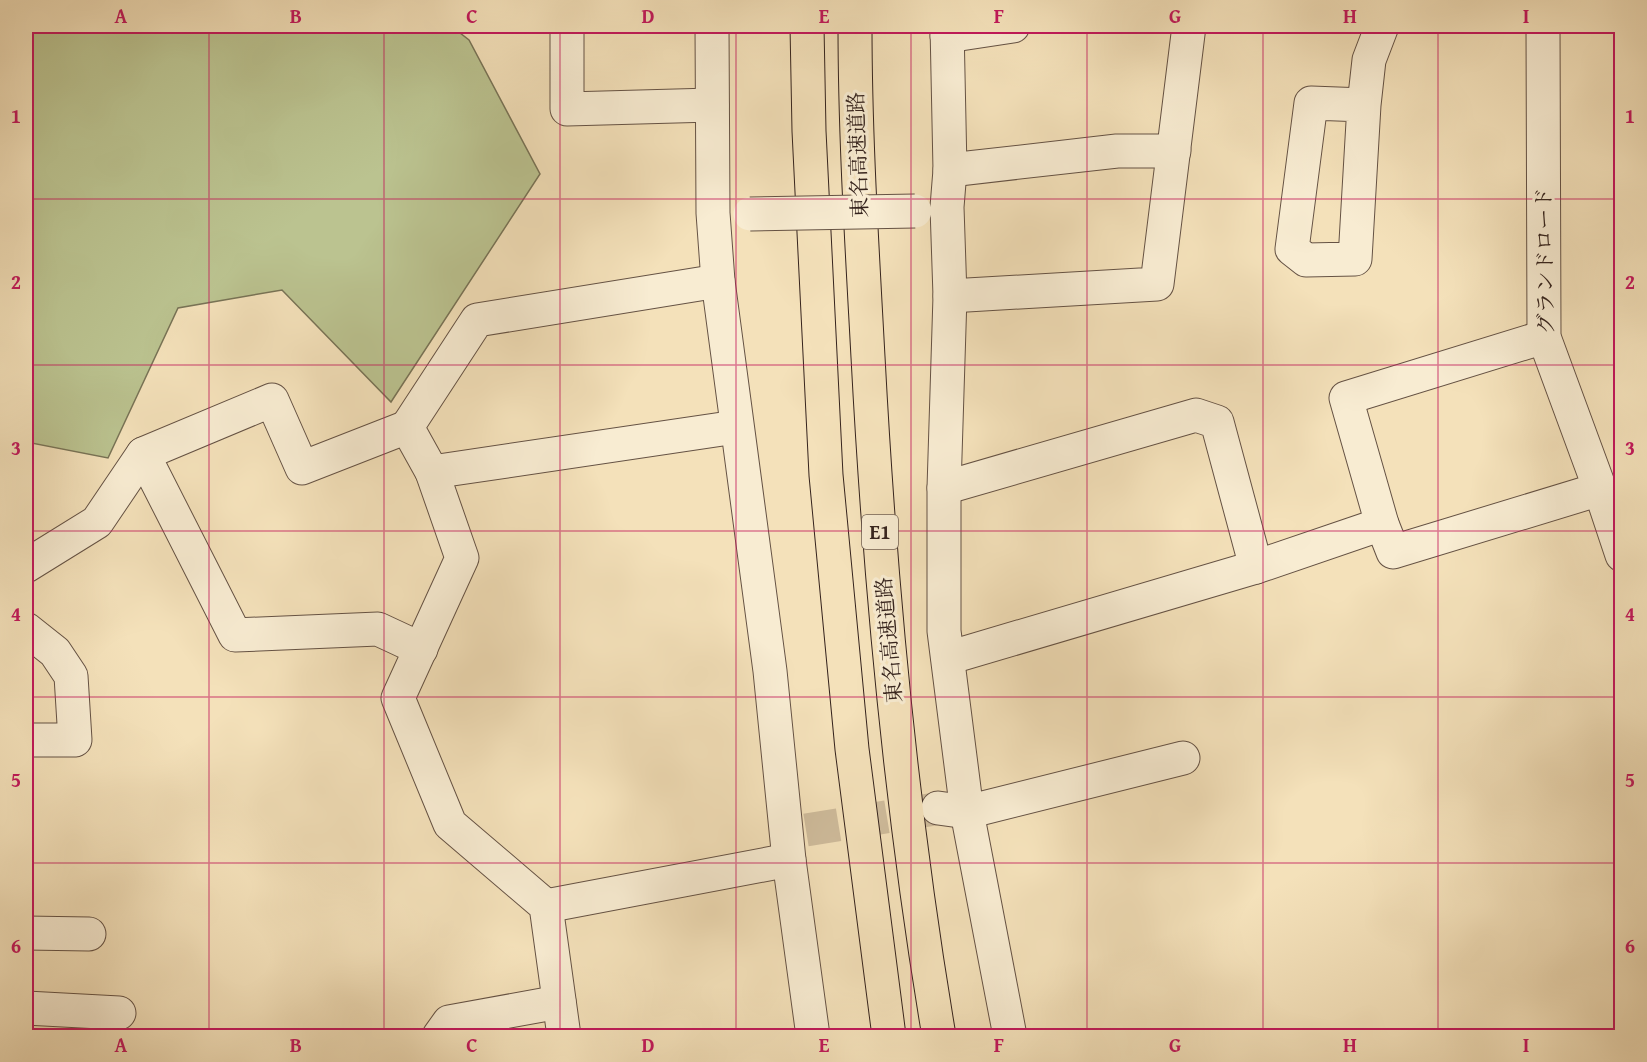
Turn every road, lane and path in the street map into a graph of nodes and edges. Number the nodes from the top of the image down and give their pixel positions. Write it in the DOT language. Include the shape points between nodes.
graph roads {
  1 [pos="567,26"];
  2 [pos="712,26"];
  3 [pos="807,26"];
  4 [pos="855,26"];
  5 [pos="1013,26"];
  6 [pos="1189,26"];
  7 [pos="1382,26"];
  8 [pos="1543,26"];
  9 [pos="947,31"];
  10 [pos="712,105"];
  11 [pos="1364,105"];
  12 [pos="1174,151"];
  13 [pos="950,170"];
  14 [pos="947,207"];
  15 [pos="713,213"];
  16 [pos="718,281"];
  17 [pos="950,296"];
  18 [pos="1544,338"];
  19 [pos="407,427"];
  20 [pos="736,427"];
  21 [pos="143,454"];
  22 [pos="432,472"];
  23 [pos="944,488"];
  24 [pos="1600,489"];
  25 [pos="1382,524"];
  26 [pos="1622,555"];
  27 [pos="26,566"];
  28 [pos="1256,567"];
  29 [pos="26,629"];
  30 [pos="421,649"];
  31 [pos="948,658"];
  32 [pos="26,740"];
  33 [pos="1183,758"];
  34 [pos="953,810"];
  35 [pos="789,860"];
  36 [pos="546,906"];
  37 [pos="26,933"];
  38 [pos="90,934"];
  39 [pos="559,1002"];
  40 [pos="26,1008"];
  41 [pos="119,1012"];
  42 [pos="440,1036"];
  43 [pos="564,1036"];
  44 [pos="813,1036"];
  45 [pos="889,1036"];
  46 [pos="939,1036"];
  47 [pos="1010,1036"];
  1 -- 10 [label="street" via="567,109"];
  2 -- 10 [label="street"];
  3 -- 45 [label="highway, E1" via="826,475 852,749"];
  4 -- 46 [label="highway, 東名高速道路 / E1" via="855,130 874,471 898,744"];
  5 -- 9 [label="street"];
  6 -- 12 [label="street"];
  7 -- 11 [label="street" via="1369,60"];
  8 -- 18 [label="street, グランドロード"];
  9 -- 13 [label="street"];
  10 -- 15 [label="street"];
  11 -- 11 [label="street" via="1355,259 1306,260 1292,249 1311,103"];
  12 -- 13 [label="street" via="1117,151"];
  12 -- 17 [label="street" via="1157,284"];
  13 -- 14 [label="street"];
  14 -- 15 [label="street, bridge" via="915,211"];
  14 -- 17 [label="street"];
  15 -- 16 [label="street"];
  16 -- 19 [label="street" via="477,320"];
  16 -- 20 [label="street"];
  17 -- 23 [label="street"];
  18 -- 24 [label="street, グランドロード"];
  18 -- 25 [label="street" via="1346,398"];
  19 -- 21 [label="street" via="302,468 272,400"];
  19 -- 22 [label="street"];
  20 -- 22 [label="street"];
  20 -- 35 [label="street" via="796,828"];
  21 -- 27 [label="street" via="97,522"];
  21 -- 30 [label="street" via="235,635 378,629"];
  22 -- 30 [label="street" via="462,558"];
  23 -- 28 [label="street" via="1196,415 1217,422"];
  23 -- 31 [label="street" via="944,632"];
  24 -- 25 [label="street" via="1393,552"];
  24 -- 26 [label="street, グランドロード"];
  25 -- 28 [label="street"];
  28 -- 31 [label="street"];
  29 -- 32 [label="street" via="55,652 71,676 75,740"];
  30 -- 36 [label="street" via="398,698 450,824"];
  31 -- 34 [label="street"];
  33 -- 34 [label="street"];
  34 -- 47 [label="street"];
  35 -- 36 [label="street"];
  35 -- 44 [label="street"];
  36 -- 39 [label="street"];
  37 -- 38 [label="street"];
  39 -- 42 [label="street" via="448,1022"];
  39 -- 43 [label="street"];
  40 -- 41 [label="street"];
}
